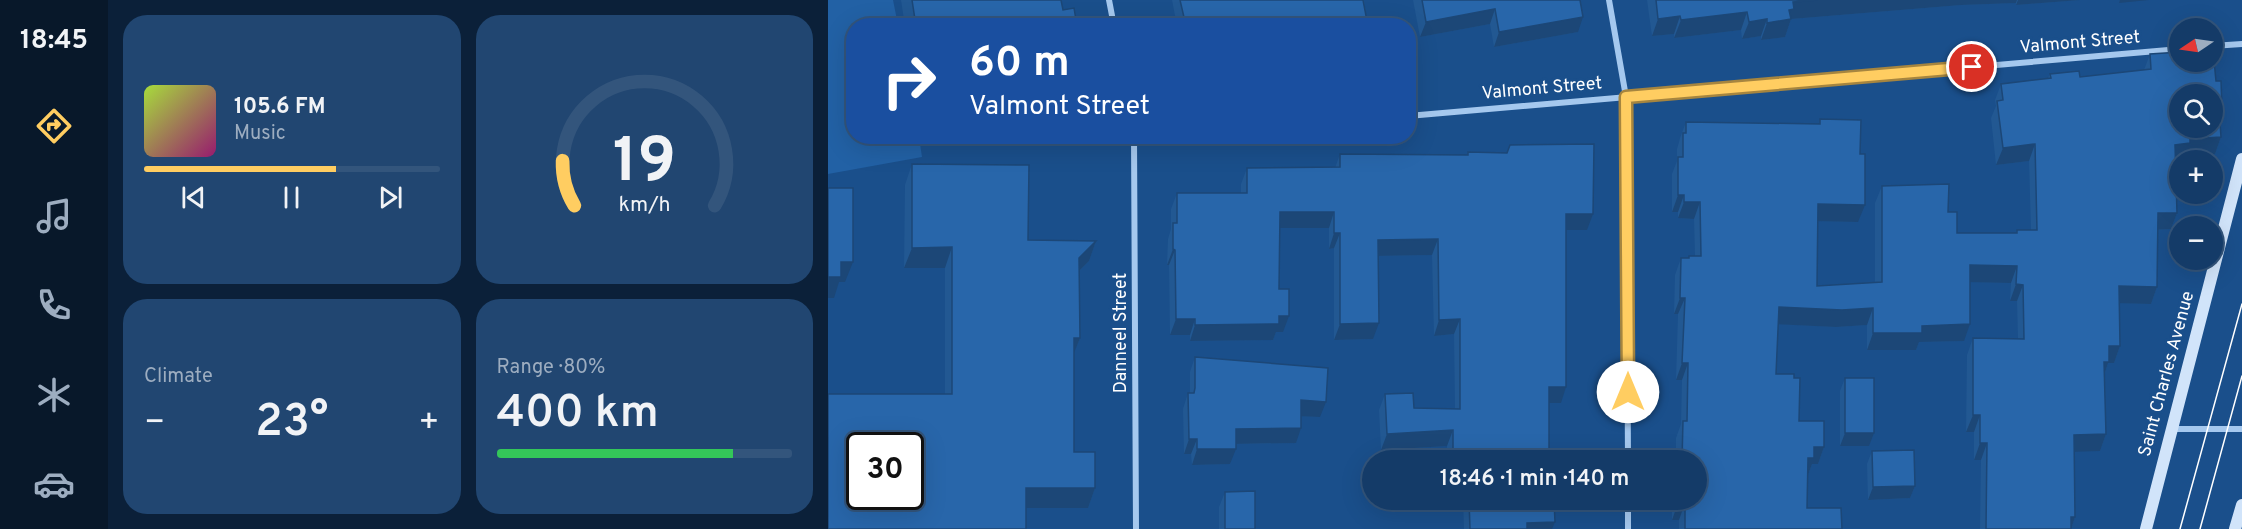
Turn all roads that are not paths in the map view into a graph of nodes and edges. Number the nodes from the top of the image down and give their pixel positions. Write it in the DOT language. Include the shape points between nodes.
graph roads {
  1 [pos="1109,0"];
  2 [pos="1609,0"];
  3 [pos="1112,18"];
  4 [pos="2242,44"];
  5 [pos="2223,45"];
  6 [pos="2169,50"];
  7 [pos="1626,97"];
  8 [pos="1416,115"];
  9 [pos="1135,144"];
  10 [pos="2242,159"];
  11 [pos="2172,429"];
  12 [pos="2242,429"];
  13 [pos="1628,450"];
  14 [pos="2242,505"];
  15 [pos="1628,510"];
  16 [pos="1136,529"];
  17 [pos="1628,529"];
  18 [pos="2146,529"];
  19 [pos="2235,529"];
  1 -- 3 [label="street"];
  2 -- 7 [label="street"];
  4 -- 5 [label="street"];
  6 -- 7 [label="street, Valmont Street"];
  7 -- 8 [label="street, Valmont Street"];
  7 -- 13 [label="street"];
  9 -- 16 [label="street, Danneel Street"];
  10 -- 11 [label="main road, Saint Charles Avenue"];
  11 -- 12 [label="street"];
  11 -- 18 [label="main road, Saint Charles Avenue"];
  14 -- 19 [label="main road"];
  15 -- 17 [label="street"];
}
